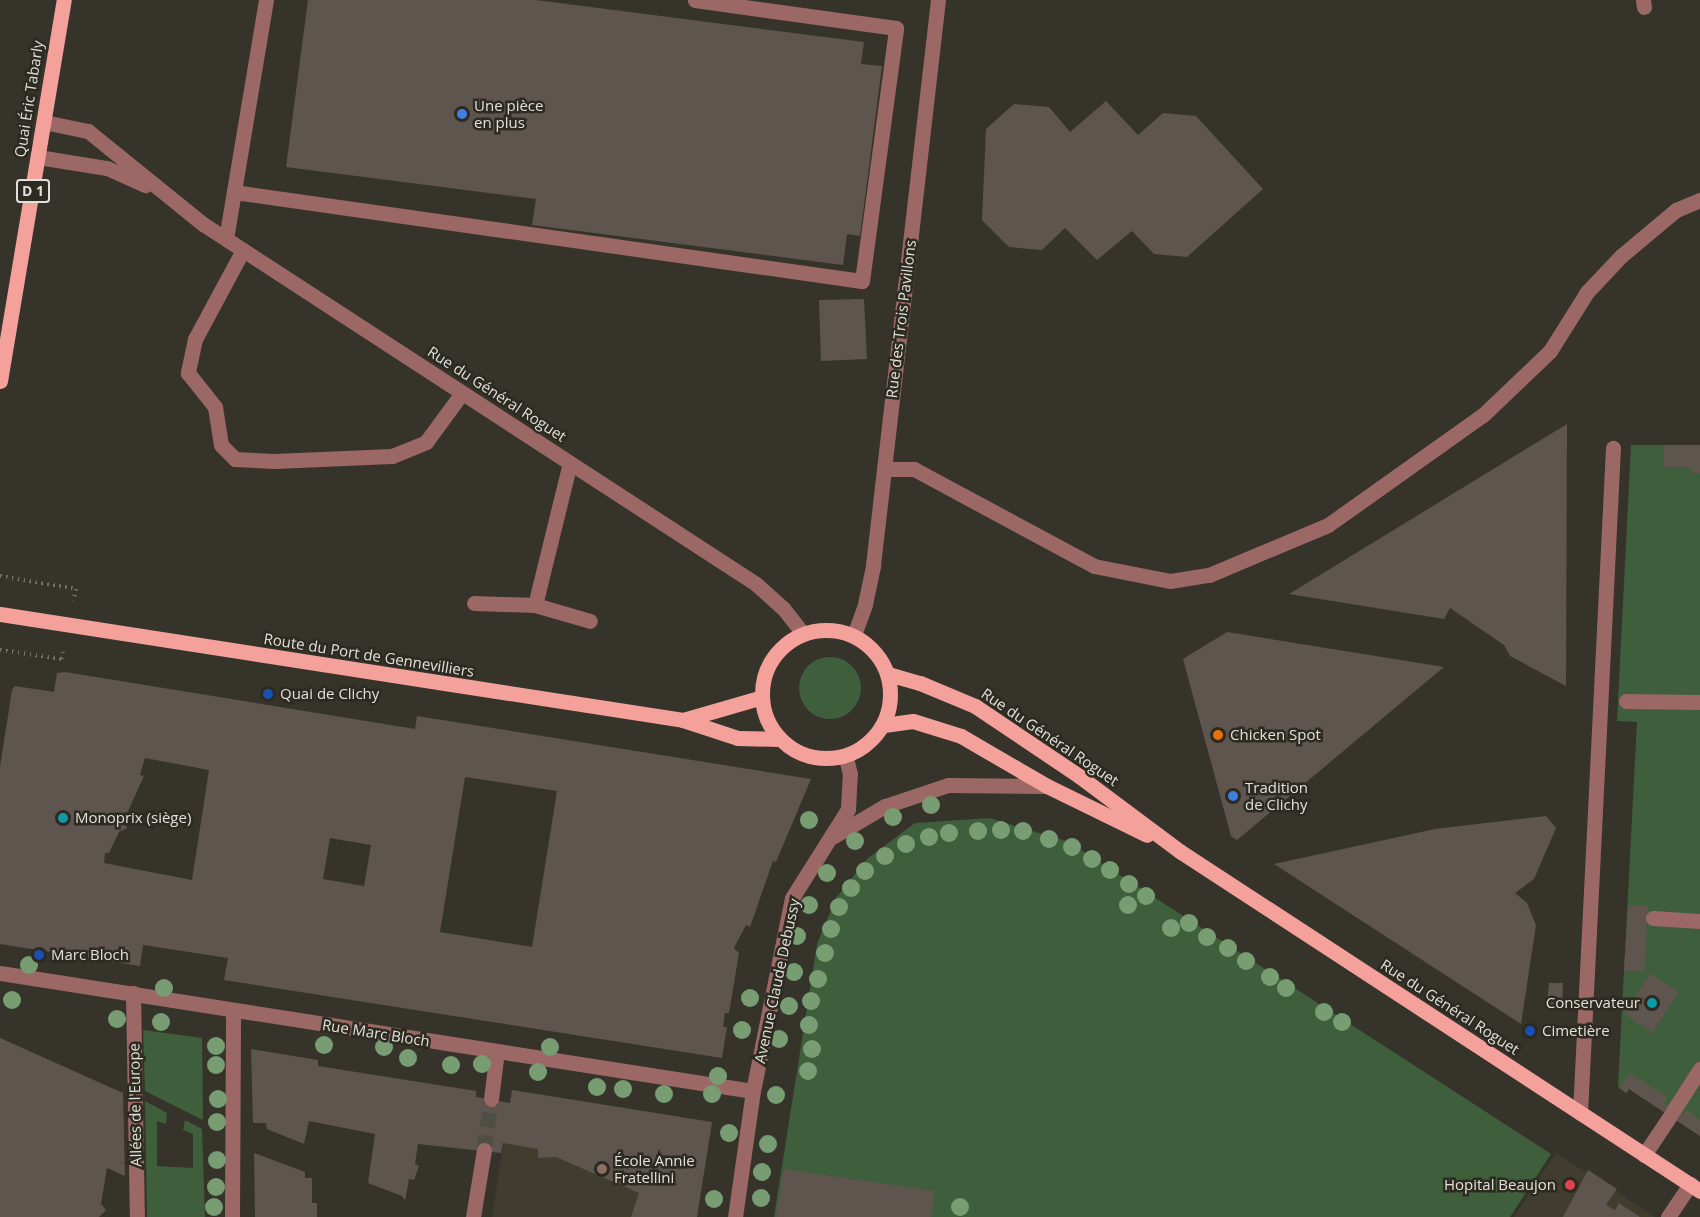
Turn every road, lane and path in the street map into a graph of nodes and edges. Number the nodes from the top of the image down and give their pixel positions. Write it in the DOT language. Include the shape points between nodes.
graph roads {
  1 [pos="64,0"];
  2 [pos="266,0"];
  3 [pos="695,0"];
  4 [pos="938,0"];
  5 [pos="44,122"];
  6 [pos="38,157"];
  7 [pos="234,192"];
  8 [pos="163,195"];
  9 [pos="1700,200"];
  10 [pos="226,239"];
  11 [pos="243,250"];
  12 [pos="0,381"];
  13 [pos="462,393"];
  14 [pos="1613,448"];
  15 [pos="570,463"];
  16 [pos="884,469"];
  17 [pos="0,576"];
  18 [pos="73,601"];
  19 [pos="474,603"];
  20 [pos="536,605"];
  21 [pos="0,614"];
  22 [pos="590,621"];
  23 [pos="803,634"];
  24 [pos="854,635"];
  25 [pos="0,650"];
  26 [pos="63,652"];
  27 [pos="888,674"];
  28 [pos="762,697"];
  29 [pos="1626,701"];
  30 [pos="1700,702"];
  31 [pos="683,720"];
  32 [pos="884,725"];
  33 [pos="779,739"];
  34 [pos="846,758"];
  35 [pos="1047,786"];
  36 [pos="831,837"];
  37 [pos="1181,852"];
  38 [pos="1653,918"];
  39 [pos="1700,921"];
  40 [pos="0,974"];
  41 [pos="133,993"];
  42 [pos="233,1011"];
  43 [pos="497,1051"];
  44 [pos="1700,1069"];
  45 [pos="753,1090"];
  46 [pos="491,1099"];
  47 [pos="1580,1113"];
  48 [pos="484,1150"];
  49 [pos="1644,1155"];
  50 [pos="1695,1188"];
  51 [pos="136,1217"];
  52 [pos="232,1217"];
  53 [pos="473,1217"];
  54 [pos="735,1217"];
  55 [pos="1668,1217"];
  1 -- 5 [label="main road, Quai Éric Tabarly / D 1"];
  2 -- 7 [label="street"];
  3 -- 7 [label="street" via="896,28 862,281"];
  4 -- 16 [label="street, Rue des Trois Pavillons"];
  5 -- 6 [label="main road, Quai Éric Tabarly / D 1"];
  5 -- 8 [label="street, Rue du Général Roguet" via="88,131"];
  6 -- 8 [label="street, Rue du Général Roguet" via="107,168"];
  6 -- 12 [label="main road, Quai Éric Tabarly / D 1"];
  7 -- 10 [label="street"];
  8 -- 10 [label="street, Rue du Général Roguet"];
  9 -- 16 [label="street" via="1676,210 1621,256 1587,292 1550,351 1484,415 1328,525 1209,575 1170,580 1094,566 914,470"];
  10 -- 11 [label="street, Rue du Général Roguet"];
  11 -- 13 [label="street, Rue du Général Roguet"];
  11 -- 13 [label="street" via="195,339 188,373 215,407 221,445 235,459 392,456 426,442"];
  13 -- 15 [label="street, Rue du Général Roguet"];
  14 -- 47 [label="street"];
  15 -- 20 [label="street"];
  15 -- 23 [label="street, Rue du Général Roguet" via="756,584 783,608"];
  16 -- 24 [label="street, Rue des Trois Pavillons" via="873,565"];
  17 -- 18 [label="path" via="76,589"];
  19 -- 20 [label="street"];
  20 -- 22 [label="street"];
  21 -- 31 [label="main road, Route du Port de Gennevilliers"];
  23 -- 24 [label="main road" via="828,629"];
  23 -- 28 [label="main road" via="772,658 763,679"];
  24 -- 27 [label="main road" via="870,645"];
  25 -- 26 [label="path" via="62,659"];
  27 -- 32 [label="main road" via="891,699"];
  27 -- 37 [label="main road, Rue du Général Roguet" via="920,682 975,706 1079,776"];
  28 -- 31 [label="main road, Route du Port de Gennevilliers"];
  28 -- 33 [label="main road" via="766,719"];
  29 -- 30 [label="street"];
  31 -- 33 [label="main road, Route du Port de Gennevilliers" via="738,738"];
  32 -- 34 [label="main road"];
  32 -- 35 [label="main road, Rue du Général Roguet" via="913,721 961,736"];
  33 -- 34 [label="main road" via="813,758"];
  34 -- 36 [label="street, Avenue Claude Debussy" via="850,774 848,809"];
  35 -- 36 [label="street" via="948,785 885,806"];
  35 -- 37 [label="main road, Rue du Général Roguet"];
  36 -- 45 [label="street, Avenue Claude Debussy" via="792,898"];
  37 -- 47 [label="main road, Rue du Général Roguet"];
  38 -- 39 [label="street"];
  40 -- 41 [label="street, Rue Marc Bloch"];
  41 -- 42 [label="street, Rue Marc Bloch"];
  41 -- 51 [label="street, Allées de l'Europe"];
  42 -- 43 [label="street, Rue Marc Bloch"];
  42 -- 52 [label="street"];
  43 -- 45 [label="street, Rue Marc Bloch"];
  43 -- 46 [label="street"];
  44 -- 49 [label="street"];
  45 -- 54 [label="street, Avenue Claude Debussy"];
  47 -- 49 [label="main road, Rue du Général Roguet"];
  48 -- 53 [label="street"];
  49 -- 50 [label="main road, Rue du Général Roguet"];
  50 -- 55 [label="street"];
}
